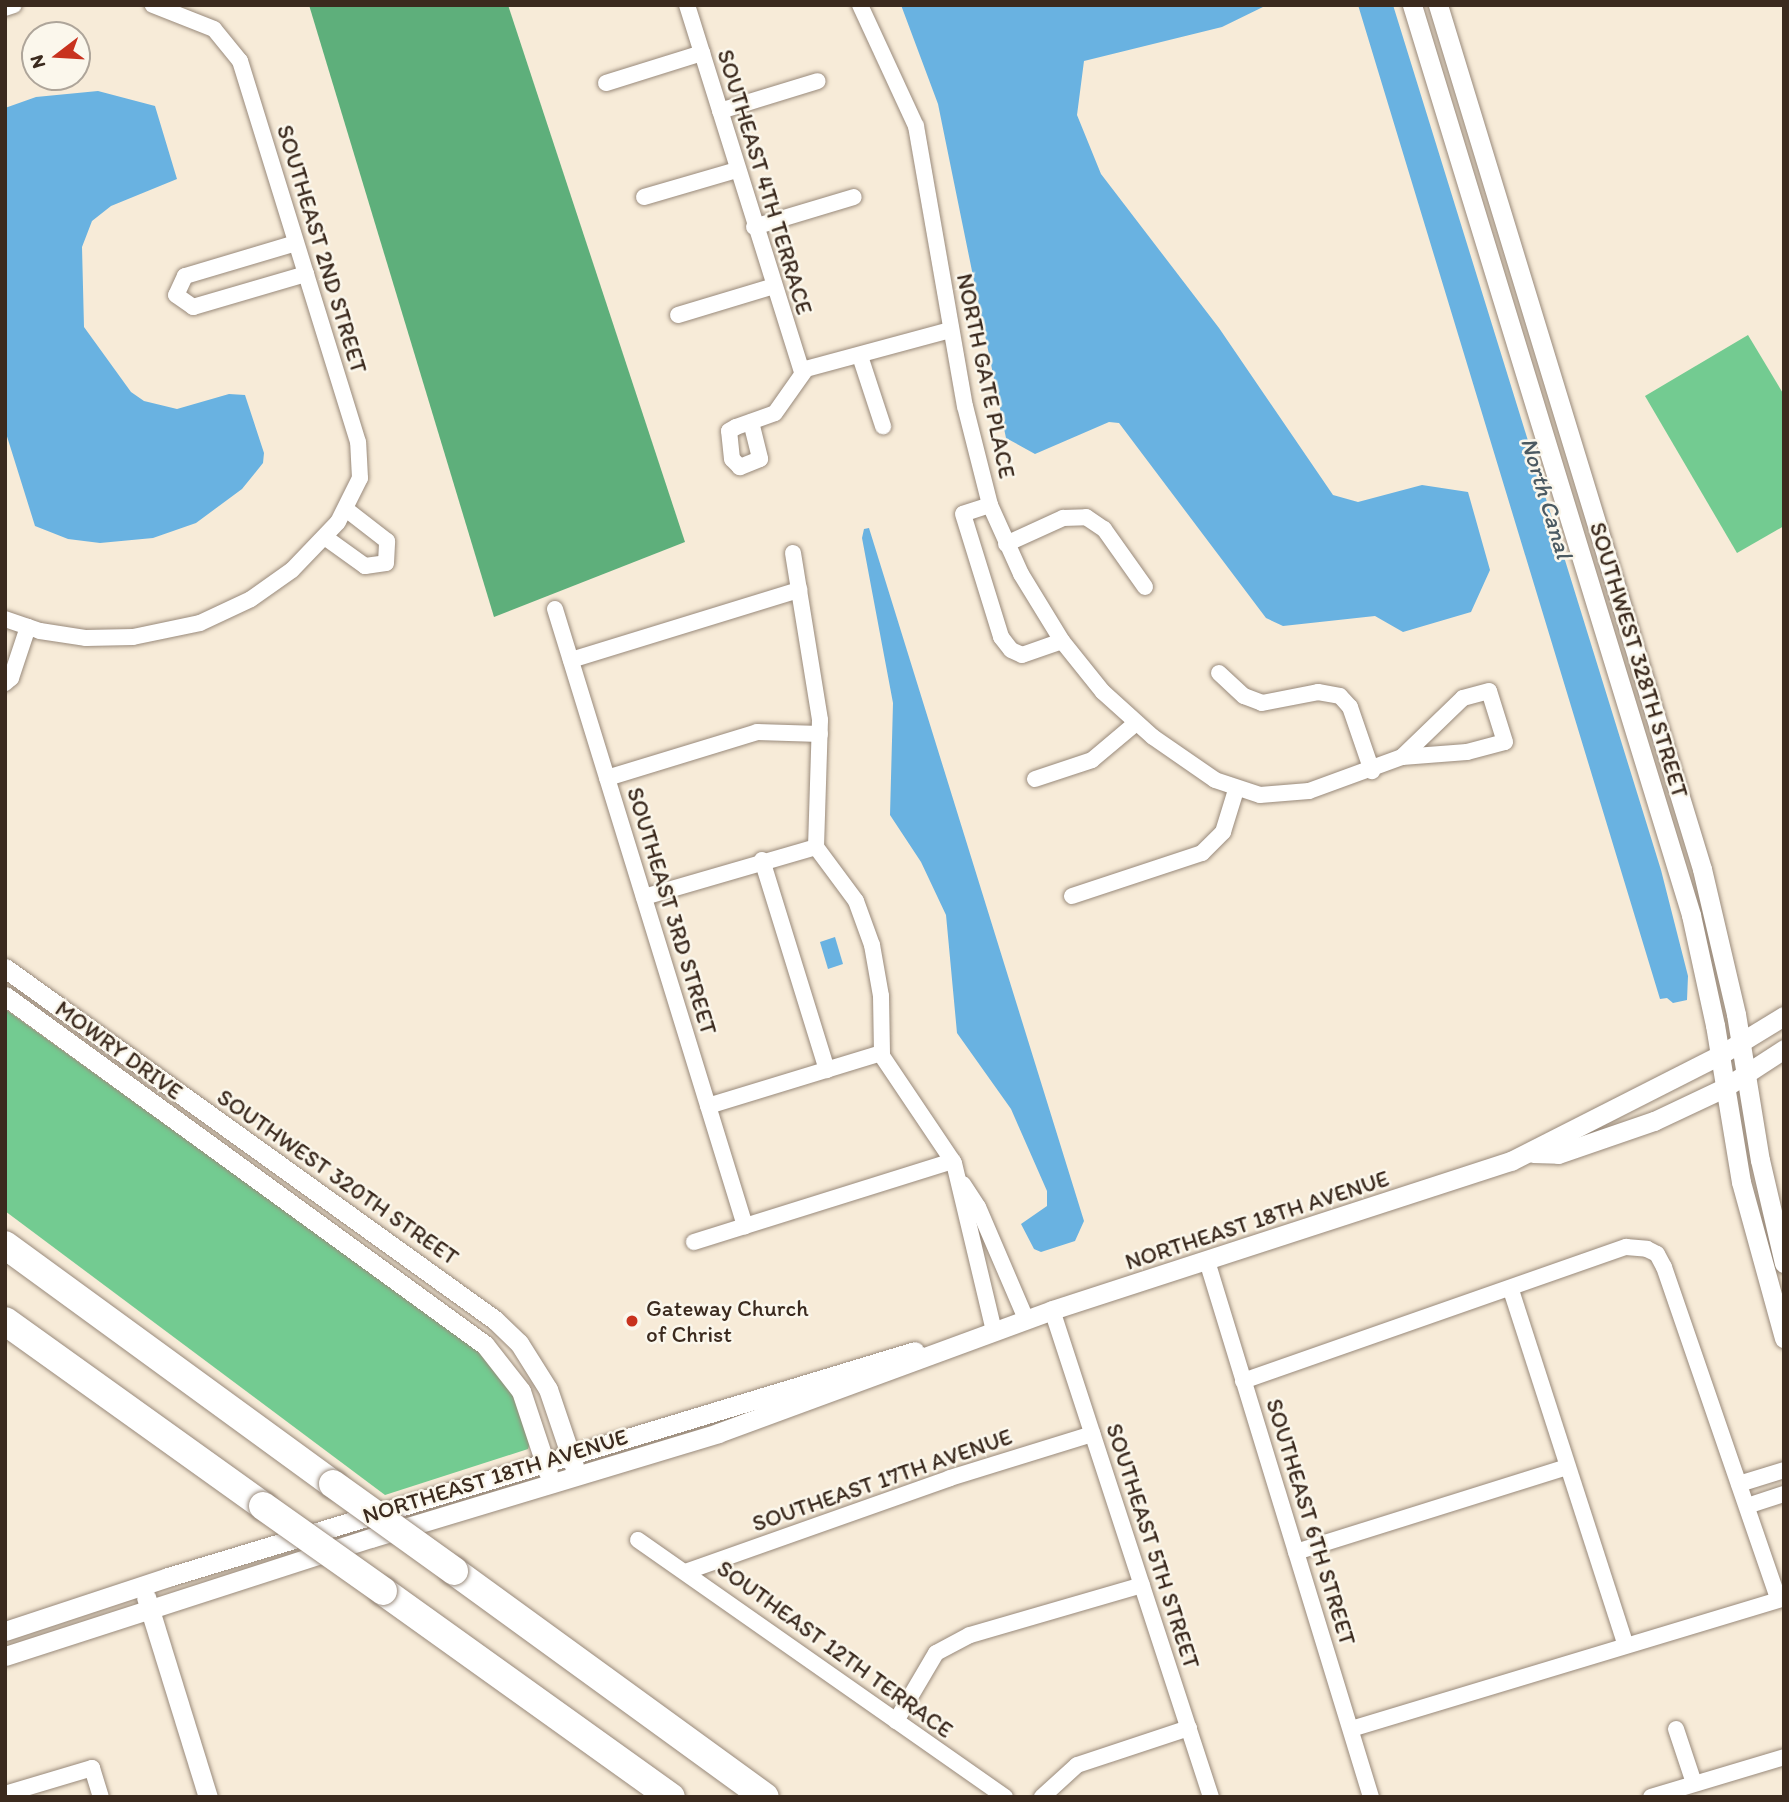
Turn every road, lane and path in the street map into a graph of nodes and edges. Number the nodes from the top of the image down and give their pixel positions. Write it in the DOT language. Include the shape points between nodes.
graph roads {
  1 [pos="14,5"];
  2 [pos="687,5"];
  3 [pos="860,5"];
  4 [pos="1412,5"];
  5 [pos="1438,5"];
  6 [pos="160,6"];
  7 [pos="5,8"];
  8 [pos="193,13"];
  9 [pos="702,53"];
  10 [pos="818,81"];
  11 [pos="606,83"];
  12 [pos="720,111"];
  13 [pos="737,170"];
  14 [pos="644,197"];
  15 [pos="854,197"];
  16 [pos="754,228"];
  17 [pos="296,243"];
  18 [pos="306,274"];
  19 [pos="774,286"];
  20 [pos="678,315"];
  21 [pos="951,330"];
  22 [pos="860,356"];
  23 [pos="802,372"];
  24 [pos="751,422"];
  25 [pos="883,426"];
  26 [pos="990,505"];
  27 [pos="343,516"];
  28 [pos="326,538"];
  29 [pos="1006,544"];
  30 [pos="793,553"];
  31 [pos="1145,587"];
  32 [pos="799,590"];
  33 [pos="555,609"];
  34 [pos="17,623"];
  35 [pos="1062,641"];
  36 [pos="1613,658"];
  37 [pos="571,660"];
  38 [pos="1638,665"];
  39 [pos="1219,673"];
  40 [pos="5,683"];
  41 [pos="1136,723"];
  42 [pos="820,734"];
  43 [pos="1402,757"];
  44 [pos="1372,771"];
  45 [pos="607,778"];
  46 [pos="1035,779"];
  47 [pos="1237,790"];
  48 [pos="816,847"];
  49 [pos="762,860"];
  50 [pos="1072,896"];
  51 [pos="644,897"];
  52 [pos="5,968"];
  53 [pos="5,996"];
  54 [pos="1784,1016"];
  55 [pos="1741,1042"];
  56 [pos="1784,1049"];
  57 [pos="881,1053"];
  58 [pos="1720,1055"];
  59 [pos="827,1070"];
  60 [pos="1745,1074"];
  61 [pos="1670,1081"];
  62 [pos="1724,1088"];
  63 [pos="708,1106"];
  64 [pos="1680,1110"];
  65 [pos="1533,1153"];
  66 [pos="953,1161"];
  67 [pos="960,1179"];
  68 [pos="745,1226"];
  69 [pos="694,1242"];
  70 [pos="5,1245"];
  71 [pos="1207,1261"];
  72 [pos="1784,1263"];
  73 [pos="1511,1290"];
  74 [pos="1052,1310"];
  75 [pos="1026,1319"];
  76 [pos="5,1321"];
  77 [pos="994,1331"];
  78 [pos="1784,1338"];
  79 [pos="1243,1381"];
  80 [pos="1092,1434"];
  81 [pos="570,1454"];
  82 [pos="544,1461"];
  83 [pos="1567,1467"];
  84 [pos="1784,1470"];
  85 [pos="577,1477"];
  86 [pos="1739,1483"];
  87 [pos="552,1485"];
  88 [pos="1784,1494"];
  89 [pos="1746,1506"];
  90 [pos="638,1540"];
  91 [pos="1296,1552"];
  92 [pos="688,1571"];
  93 [pos="142,1585"];
  94 [pos="1142,1585"];
  95 [pos="1781,1599"];
  96 [pos="149,1609"];
  97 [pos="5,1631"];
  98 [pos="1626,1645"];
  99 [pos="5,1657"];
  100 [pos="895,1721"];
  101 [pos="1189,1728"];
  102 [pos="1350,1729"];
  103 [pos="1676,1729"];
  104 [pos="1784,1757"];
  105 [pos="1694,1783"];
  106 [pos="5,1794"];
  107 [pos="101,1797"];
  108 [pos="208,1797"];
  109 [pos="671,1797"];
  110 [pos="765,1797"];
  111 [pos="1005,1797"];
  112 [pos="1042,1797"];
  113 [pos="1211,1797"];
  114 [pos="1371,1797"];
  115 [pos="1651,1797"];
  1 -- 7 [label="street"];
  2 -- 9 [label="street, SOUTHEAST 4TH TERRACE"];
  3 -- 21 [label="street, NORTH GATE PLACE" via="916,126"];
  4 -- 36 [label="street, SOUTHWEST 328TH STREET"];
  5 -- 38 [label="street, SOUTHWEST 328TH STREET"];
  6 -- 8 [label="street, SOUTHEAST 2ND STREET"];
  8 -- 17 [label="street, SOUTHEAST 2ND STREET" via="223,36 240,61"];
  9 -- 11 [label="street"];
  9 -- 12 [label="street, SOUTHEAST 4TH TERRACE"];
  10 -- 12 [label="street"];
  12 -- 13 [label="street, SOUTHEAST 4TH TERRACE"];
  13 -- 14 [label="street"];
  13 -- 16 [label="street, SOUTHEAST 4TH TERRACE"];
  15 -- 16 [label="street"];
  16 -- 19 [label="street, SOUTHEAST 4TH TERRACE"];
  17 -- 18 [label="street, SOUTHEAST 2ND STREET"];
  17 -- 18 [label="street" via="185,276 176,295 193,307"];
  18 -- 27 [label="street, SOUTHEAST 2ND STREET" via="361,454 360,478"];
  19 -- 20 [label="street"];
  19 -- 23 [label="street, SOUTHEAST 4TH TERRACE"];
  21 -- 22 [label="street"];
  21 -- 26 [label="street, NORTH GATE PLACE" via="971,437"];
  22 -- 23 [label="street"];
  22 -- 25 [label="street"];
  23 -- 24 [label="street" via="779,409"];
  26 -- 29 [label="street, NORTH GATE PLACE"];
  26 -- 35 [label="street" via="963,514 1001,637 1011,650 1023,655"];
  27 -- 28 [label="street, SOUTHEAST 2ND STREET"];
  27 -- 28 [label="street" via="387,541 386,563 365,566"];
  28 -- 34 [label="street, SOUTHEAST 2ND STREET" via="272,585 200,623 111,638"];
  29 -- 31 [label="street" via="1063,518 1086,517 1104,529"];
  29 -- 35 [label="street, NORTH GATE PLACE"];
  30 -- 32 [label="street"];
  32 -- 37 [label="street"];
  32 -- 42 [label="street"];
  33 -- 37 [label="street, SOUTHEAST 3RD STREET"];
  34 -- 40 [label="street" via="11,678"];
  35 -- 41 [label="street, NORTH GATE PLACE" via="1103,692"];
  36 -- 38 [label="street"];
  36 -- 58 [label="street, SOUTHWEST 328TH STREET" via="1691,915"];
  37 -- 45 [label="street, SOUTHEAST 3RD STREET"];
  38 -- 55 [label="street, SOUTHWEST 328TH STREET" via="1699,857"];
  39 -- 44 [label="street" via="1244,696 1262,703 1318,692 1339,696 1350,707"];
  41 -- 46 [label="street" via="1092,760"];
  41 -- 47 [label="street, NORTH GATE PLACE" via="1198,770"];
  42 -- 45 [label="street" via="757,732"];
  42 -- 48 [label="street"];
  43 -- 43 [label="street" via="1467,752 1505,742 1489,691 1463,698"];
  43 -- 44 [label="street, NORTH GATE PLACE"];
  44 -- 47 [label="street, NORTH GATE PLACE" via="1285,795"];
  45 -- 51 [label="street, SOUTHEAST 3RD STREET"];
  47 -- 50 [label="street" via="1223,832 1202,853"];
  48 -- 49 [label="street"];
  48 -- 57 [label="street" via="856,901 872,945 881,996"];
  49 -- 51 [label="street"];
  49 -- 59 [label="street"];
  51 -- 63 [label="street, SOUTHEAST 3RD STREET"];
  52 -- 81 [label="street, SOUTHWEST 320TH STREET" via="495,1320 519,1343 548,1390"];
  53 -- 82 [label="street, MOWRY DRIVE" via="485,1345 521,1391"];
  54 -- 55 [label="street, NORTHEAST 18TH AVENUE"];
  55 -- 58 [label="street, NORTHEAST 18TH AVENUE"];
  55 -- 60 [label="street, SOUTHWEST 328TH STREET"];
  56 -- 60 [label="street, NORTHEAST 18TH AVENUE"];
  57 -- 59 [label="street"];
  57 -- 66 [label="street"];
  58 -- 61 [label="street, NORTHEAST 18TH AVENUE"];
  58 -- 62 [label="street, SOUTHWEST 328TH STREET"];
  59 -- 63 [label="street"];
  60 -- 62 [label="street, NORTHEAST 18TH AVENUE"];
  60 -- 72 [label="street, SOUTHWEST 328TH STREET"];
  61 -- 64 [label="street"];
  61 -- 65 [label="street, NORTHEAST 18TH AVENUE" via="1554,1138"];
  62 -- 64 [label="street, NORTHEAST 18TH AVENUE"];
  62 -- 78 [label="street, SOUTHWEST 328TH STREET" via="1750,1219"];
  63 -- 68 [label="street, SOUTHEAST 3RD STREET"];
  64 -- 65 [label="street, NORTHEAST 18TH AVENUE" via="1558,1154"];
  65 -- 71 [label="street, NORTHEAST 18TH AVENUE"];
  66 -- 67 [label="street"];
  66 -- 68 [label="street"];
  67 -- 75 [label="street" via="978,1207"];
  67 -- 77 [label="street"];
  68 -- 69 [label="street"];
  70 -- 110 [label="highway, bridge"];
  71 -- 74 [label="street, NORTHEAST 18TH AVENUE"];
  71 -- 79 [label="street, SOUTHEAST 6TH STREET"];
  73 -- 79 [label="street"];
  73 -- 83 [label="street"];
  73 -- 86 [label="street" via="1626,1247 1657,1254"];
  74 -- 75 [label="street, NORTHEAST 18TH AVENUE"];
  74 -- 80 [label="street, SOUTHEAST 5TH STREET"];
  75 -- 77 [label="street, NORTHEAST 18TH AVENUE"];
  76 -- 109 [label="highway, bridge"];
  77 -- 81 [label="street, NORTHEAST 18TH AVENUE" via="810,1380"];
  77 -- 85 [label="street, NORTHEAST 18TH AVENUE" via="789,1410"];
  79 -- 91 [label="street, SOUTHEAST 6TH STREET"];
  80 -- 92 [label="street, SOUTHEAST 17TH AVENUE" via="950,1478"];
  80 -- 94 [label="street, SOUTHEAST 5TH STREET"];
  81 -- 82 [label="street, NORTHEAST 18TH AVENUE"];
  81 -- 85 [label="street, SOUTHWEST 320TH STREET"];
  82 -- 87 [label="street, MOWRY DRIVE"];
  82 -- 93 [label="street, NORTHEAST 18TH AVENUE"];
  83 -- 91 [label="street"];
  83 -- 98 [label="street"];
  84 -- 86 [label="street"];
  85 -- 87 [label="street, NORTHEAST 18TH AVENUE"];
  86 -- 89 [label="street"];
  87 -- 96 [label="street, NORTHEAST 18TH AVENUE"];
  88 -- 89 [label="street"];
  89 -- 95 [label="street"];
  90 -- 92 [label="street, SOUTHEAST 12TH TERRACE"];
  91 -- 102 [label="street, SOUTHEAST 6TH STREET"];
  92 -- 100 [label="street, SOUTHEAST 12TH TERRACE"];
  93 -- 96 [label="street"];
  93 -- 97 [label="street, NORTHEAST 18TH AVENUE"];
  94 -- 100 [label="street" via="970,1635 936,1653"];
  94 -- 101 [label="street, SOUTHEAST 5TH STREET"];
  95 -- 98 [label="street"];
  96 -- 99 [label="street, NORTHEAST 18TH AVENUE"];
  96 -- 108 [label="street"];
  98 -- 102 [label="street"];
  100 -- 111 [label="street, SOUTHEAST 12TH TERRACE"];
  101 -- 112 [label="street" via="1077,1765"];
  101 -- 113 [label="street, SOUTHEAST 5TH STREET"];
  102 -- 114 [label="street, SOUTHEAST 6TH STREET"];
  103 -- 105 [label="street"];
  104 -- 105 [label="street"];
  105 -- 115 [label="street"];
  106 -- 107 [label="street" via="92,1768"];
}
